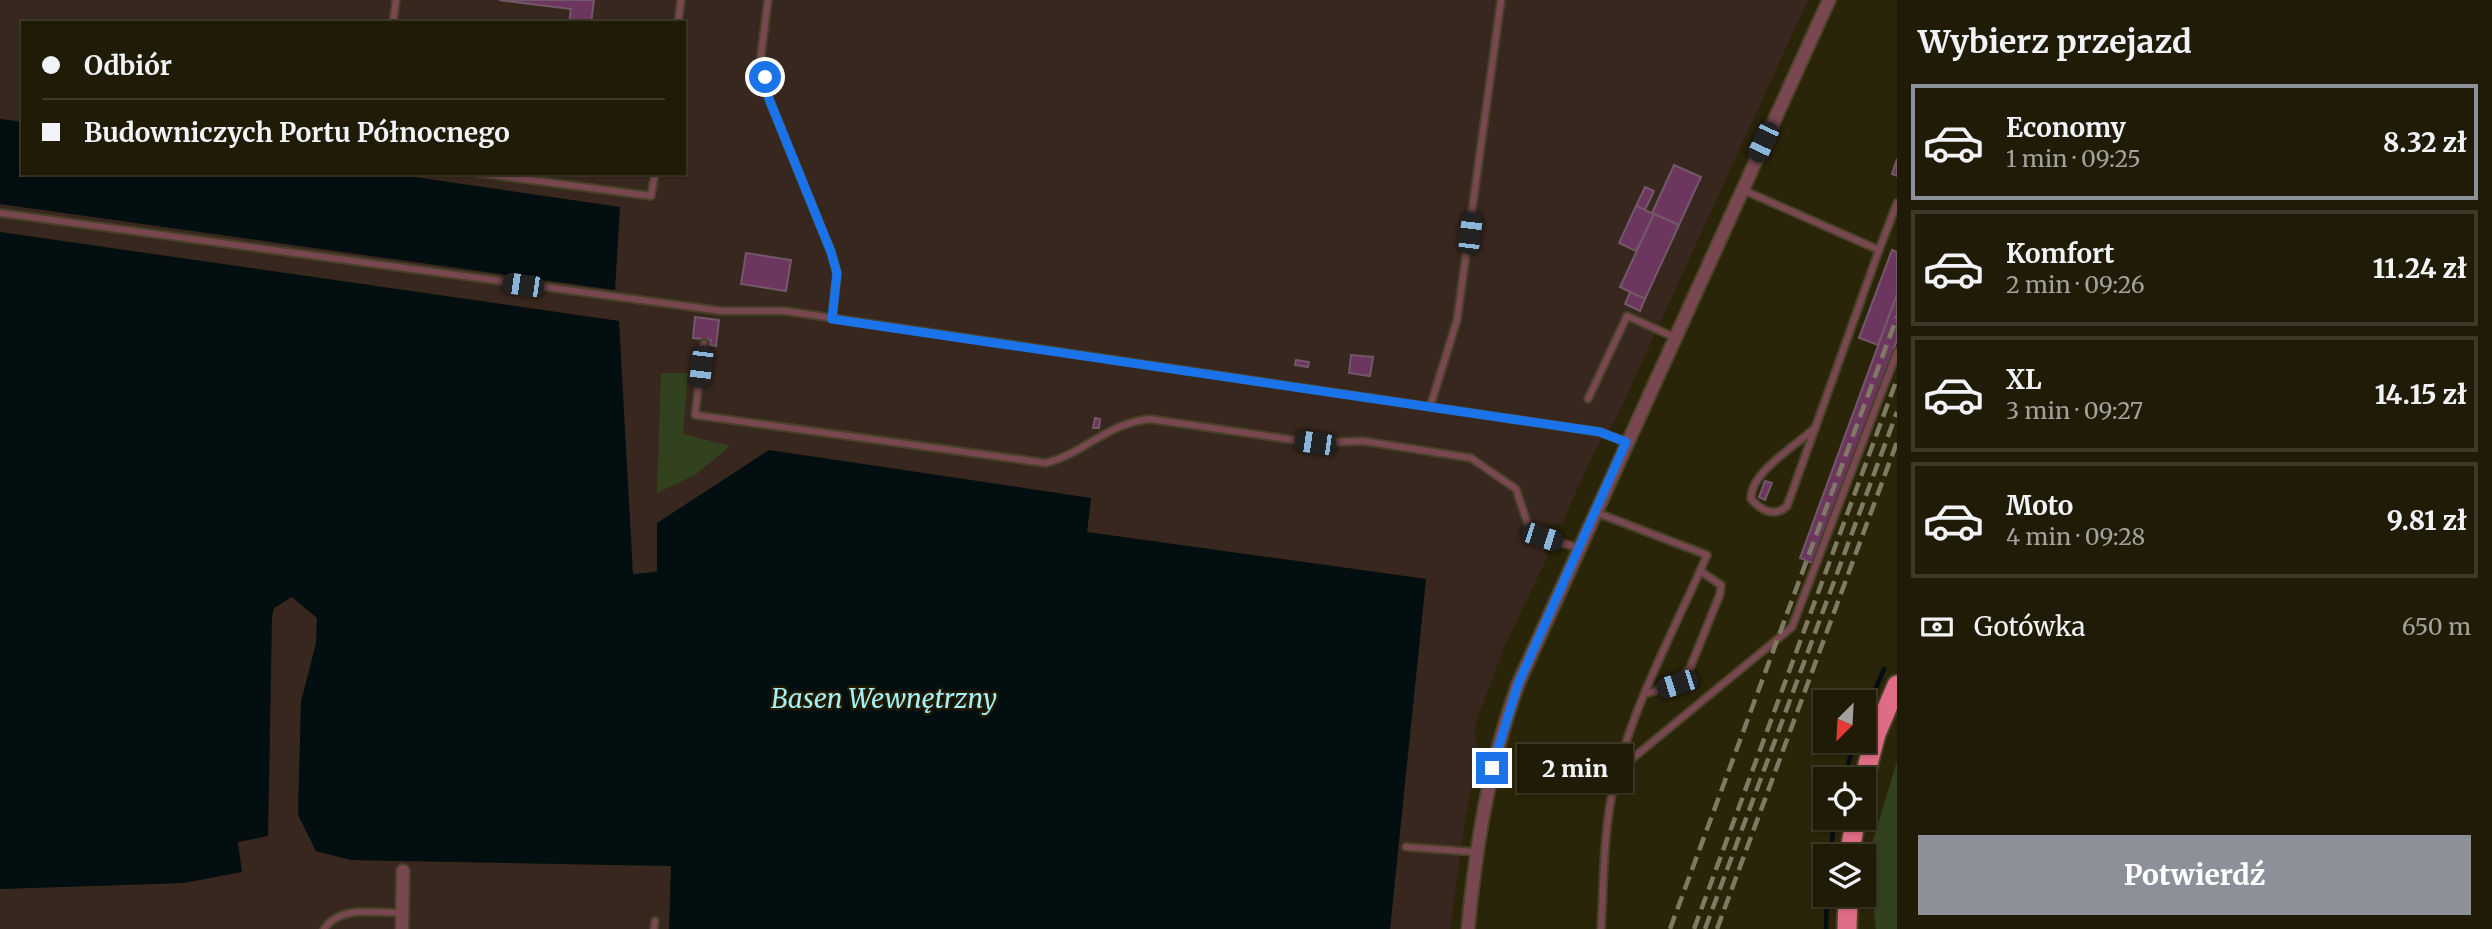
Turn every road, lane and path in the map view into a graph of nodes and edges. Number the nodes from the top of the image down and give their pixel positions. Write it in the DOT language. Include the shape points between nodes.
graph roads {
  1 [pos="396,0"];
  2 [pos="681,0"];
  3 [pos="768,0"];
  4 [pos="1501,0"];
  5 [pos="1829,0"];
  6 [pos="393,21"];
  7 [pos="678,21"];
  8 [pos="493,175"];
  9 [pos="655,175"];
  10 [pos="1741,189"];
  11 [pos="1897,203"];
  12 [pos="0,213"];
  13 [pos="1879,250"];
  14 [pos="832,319"];
  15 [pos="1674,337"];
  16 [pos="705,343"];
  17 [pos="1897,352"];
  18 [pos="1588,399"];
  19 [pos="1430,407"];
  20 [pos="1816,427"];
  21 [pos="1626,442"];
  22 [pos="1595,512"];
  23 [pos="1579,548"];
  24 [pos="1700,571"];
  25 [pos="1897,685"];
  26 [pos="1645,694"];
  27 [pos="1620,762"];
  28 [pos="1867,767"];
  29 [pos="1406,848"];
  30 [pos="1476,852"];
  31 [pos="403,871"];
  32 [pos="1848,907"];
  33 [pos="402,913"];
  34 [pos="655,921"];
  35 [pos="324,929"];
  36 [pos="402,929"];
  37 [pos="654,929"];
  38 [pos="1468,929"];
  39 [pos="1601,929"];
  40 [pos="1847,929"];
  1 -- 6 [label="lane"];
  2 -- 7 [label="lane"];
  3 -- 14 [label="lane" via="761,55 769,99 831,252 837,273"];
  4 -- 19 [label="lane" via="1457,320"];
  5 -- 10 [label="street"];
  8 -- 9 [label="lane" via="651,196"];
  10 -- 13 [label="lane"];
  10 -- 15 [label="street"];
  11 -- 13 [label="lane"];
  12 -- 14 [label="lane" via="709,310 785,311"];
  13 -- 20 [label="lane"];
  14 -- 19 [label="lane"];
  15 -- 18 [label="lane" via="1627,316"];
  15 -- 21 [label="street"];
  16 -- 23 [label="lane" via="695,415 1046,463 1067,457 1125,422 1150,419 1315,443 1363,442 1471,458 1516,489 1529,528 1542,537"];
  17 -- 27 [label="lane" via="1792,627 1628,762"];
  19 -- 21 [label="lane" via="1600,432"];
  20 -- 20 [label="lane" via="1787,506 1781,512 1759,507 1751,499 1750,487 1757,475"];
  21 -- 22 [label="street"];
  22 -- 23 [label="street"];
  22 -- 24 [label="lane" via="1707,555"];
  23 -- 30 [label="street" via="1504,725 1486,789"];
  24 -- 26 [label="lane"];
  24 -- 26 [label="lane" via="1721,585 1690,668 1677,684"];
  25 -- 28 [label="highway"];
  26 -- 27 [label="lane"];
  27 -- 39 [label="lane" via="1607,828"];
  29 -- 30 [label="lane"];
  30 -- 38 [label="street"];
  31 -- 33 [label="street"];
  32 -- 40 [label="highway"];
  33 -- 35 [label="lane" via="342,913"];
  33 -- 36 [label="street"];
  34 -- 37 [label="lane"];
}
